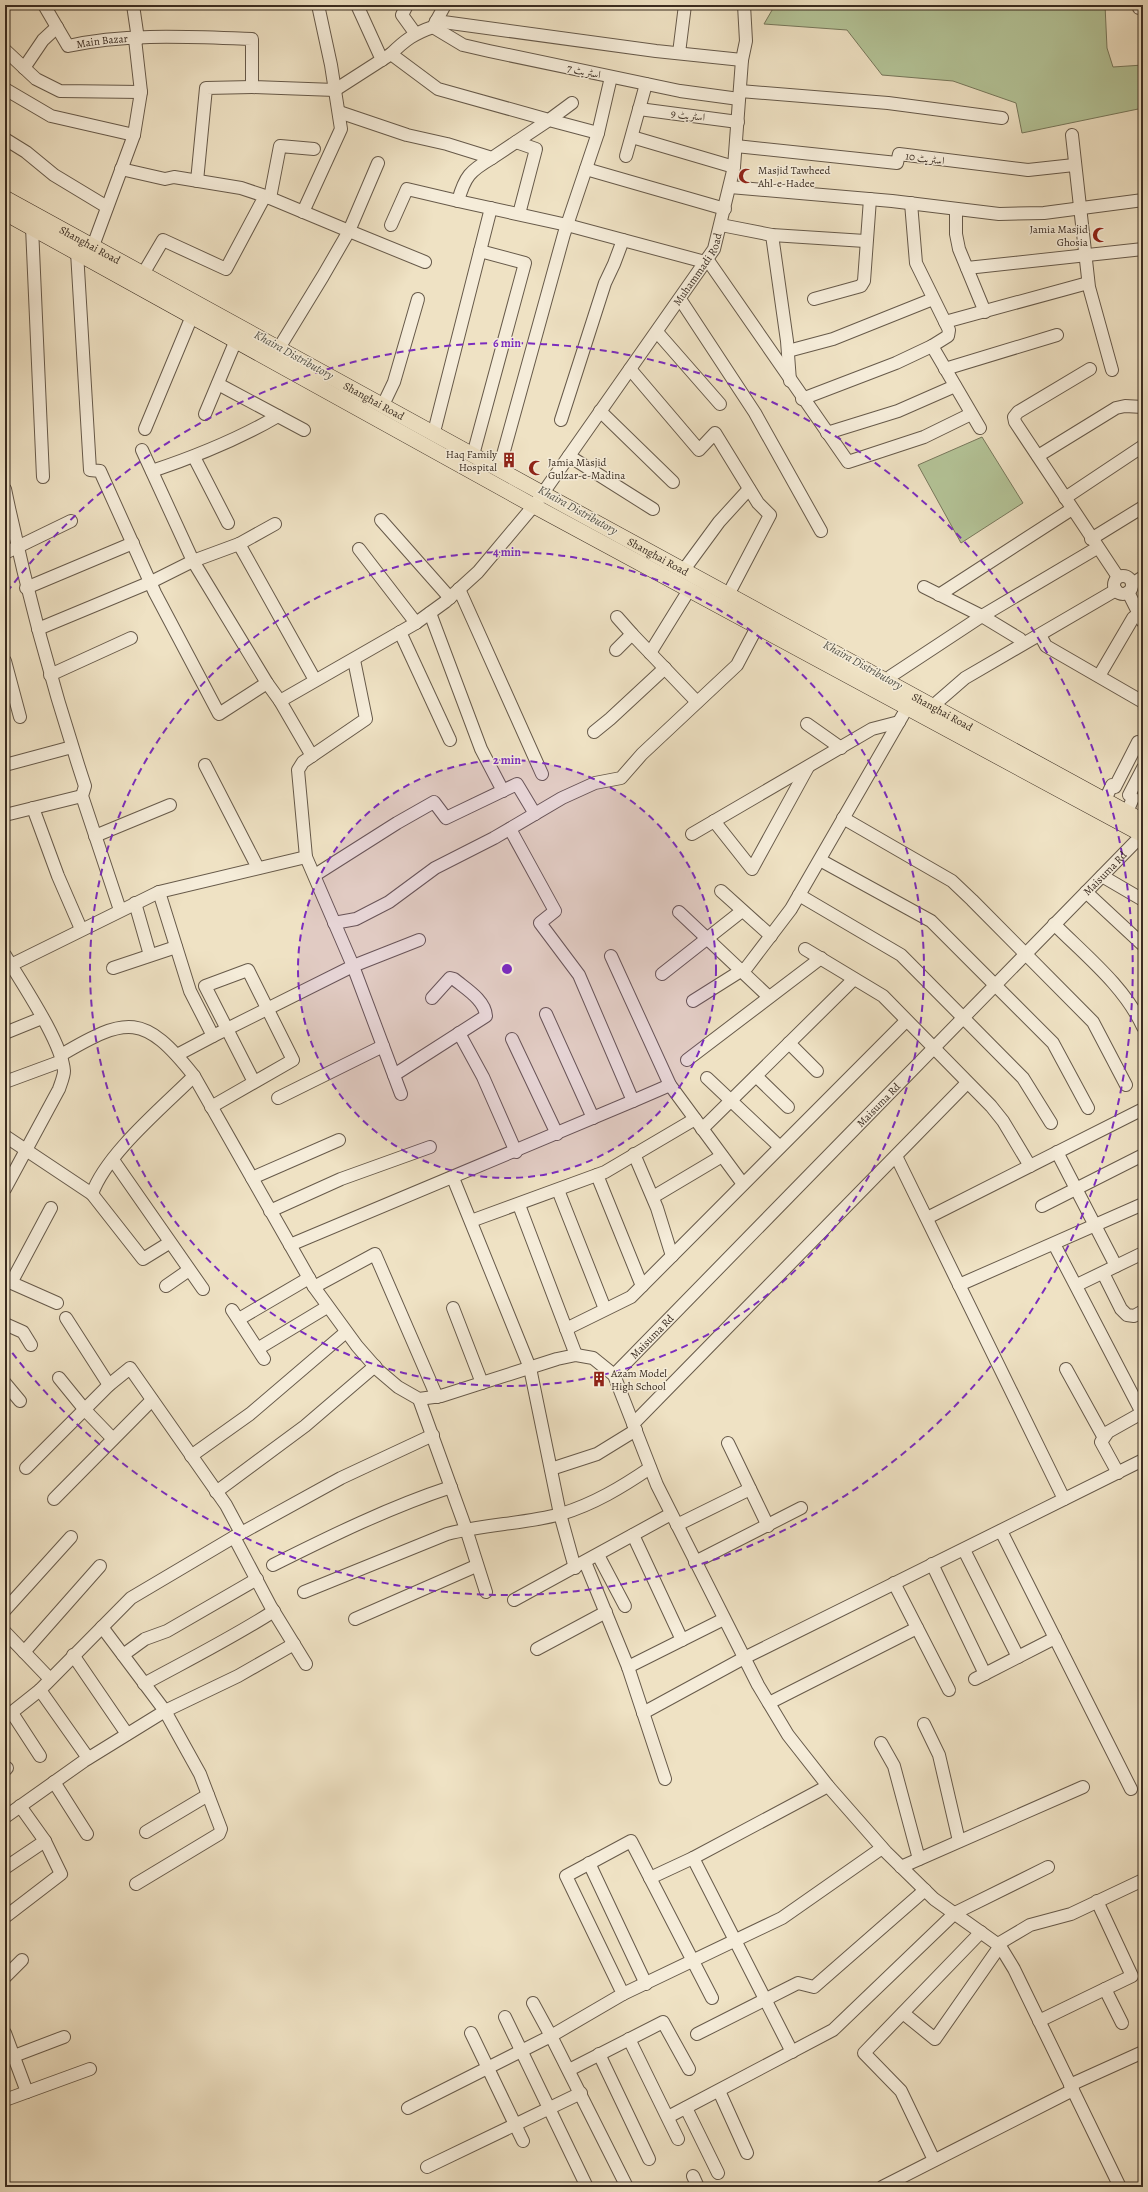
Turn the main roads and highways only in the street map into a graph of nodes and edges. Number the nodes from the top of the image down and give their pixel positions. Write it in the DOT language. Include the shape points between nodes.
graph roads {
  1 [pos="5,198"];
  2 [pos="5,213"];
  3 [pos="538,500"];
  4 [pos="926,711"];
  5 [pos="1143,830"];
  1 -- 3 [label="main road, Shanghai Road" via="434,432 499,469"];
  2 -- 3 [label="main road, Shanghai Road" via="236,340"];
  3 -- 4 [label="main road, Shanghai Road" via="683,571 888,681"];
  3 -- 4 [label="main road, Shanghai Road" via="689,590 757,627 907,708"];
  4 -- 5 [label="main road, Shanghai Road"];
  4 -- 5 [label="main road, Shanghai Road" via="1127,812"];
}
